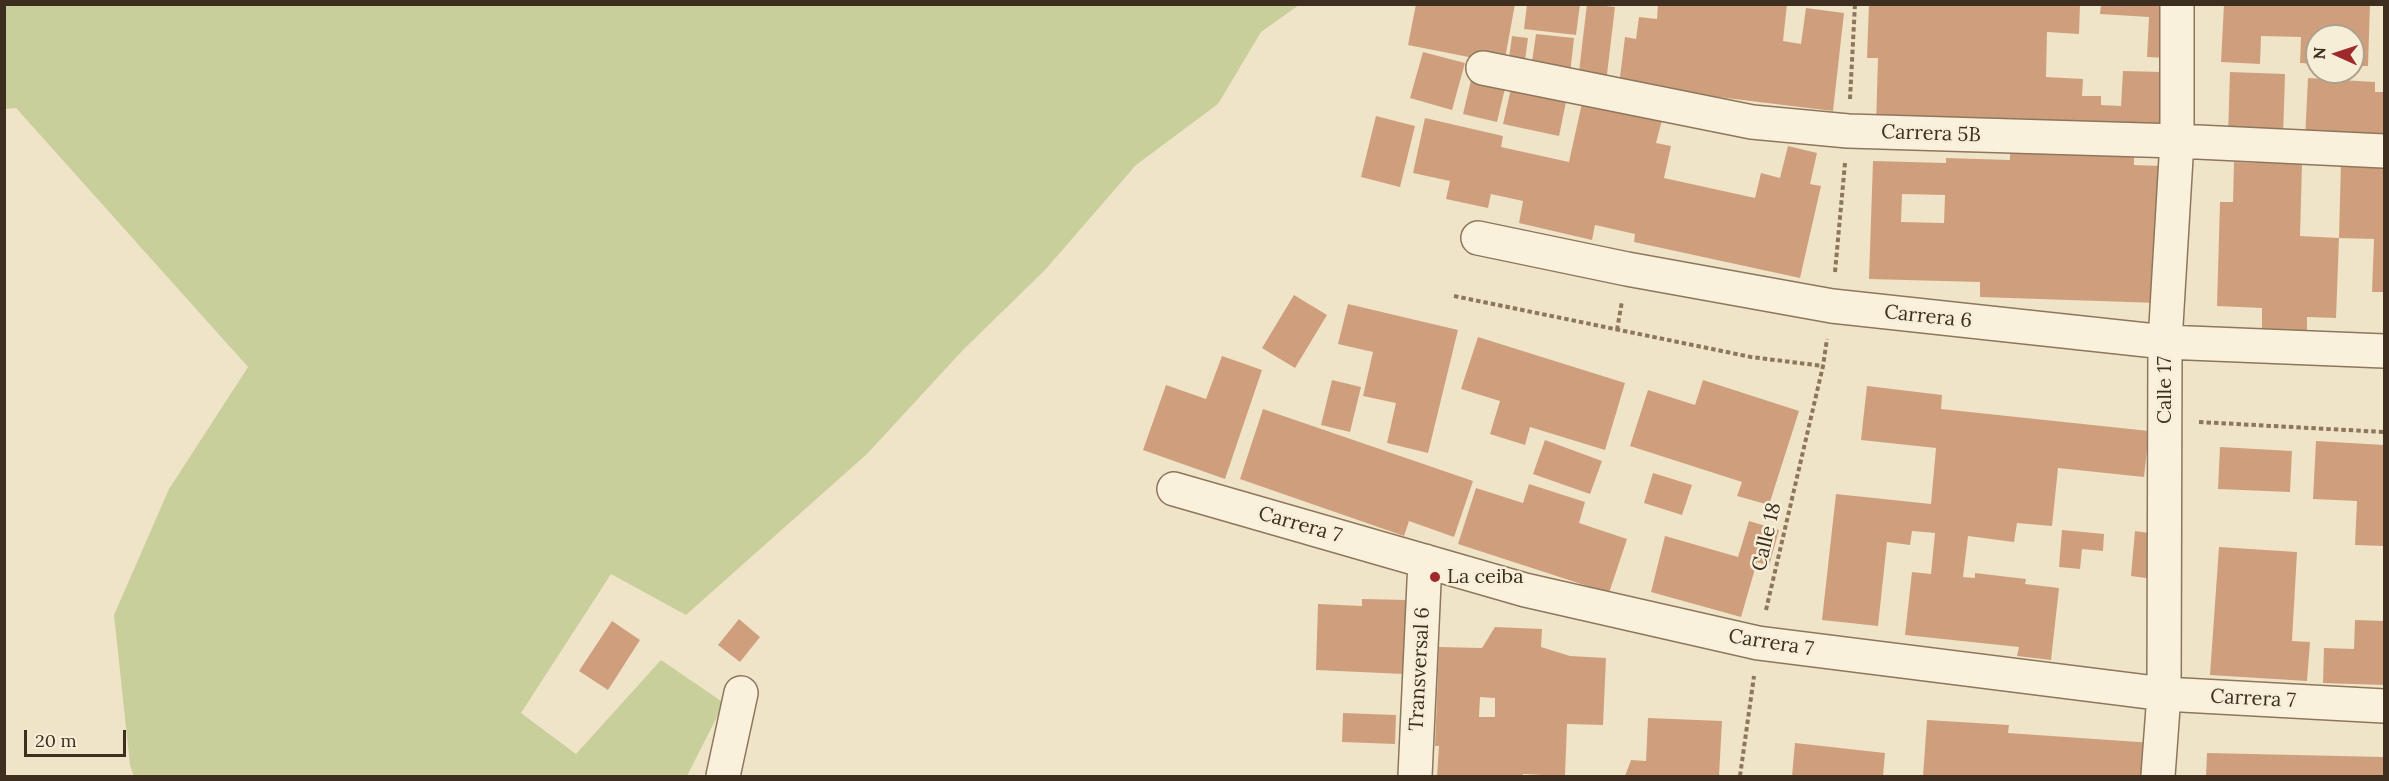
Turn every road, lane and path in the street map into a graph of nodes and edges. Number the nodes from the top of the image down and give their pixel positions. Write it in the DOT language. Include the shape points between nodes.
graph roads {
  1 [pos="2177,4"];
  2 [pos="1483,68"];
  3 [pos="2177,141"];
  4 [pos="2385,151"];
  5 [pos="1478,237"];
  6 [pos="1454,296"];
  7 [pos="1832,306"];
  8 [pos="2165,342"];
  9 [pos="2385,351"];
  10 [pos="1822,366"];
  11 [pos="2165,421"];
  12 [pos="2385,432"];
  13 [pos="1174,489"];
  14 [pos="1425,561"];
  15 [pos="1758,643"];
  16 [pos="741,693"];
  17 [pos="2164,694"];
  18 [pos="2385,706"];
  19 [pos="723,777"];
  20 [pos="1415,777"];
  21 [pos="1740,777"];
  22 [pos="2158,777"];
  1 -- 3 [label="street, Calle 17"];
  2 -- 3 [label="street, Carrera 5B" via="1752,122 1848,132"];
  3 -- 4 [label="street, Carrera 5B"];
  3 -- 8 [label="street, Calle 17"];
  5 -- 7 [label="street, Carrera 6"];
  6 -- 10 [label="path" via="1751,357"];
  7 -- 8 [label="street, Carrera 6"];
  7 -- 10 [label="path, Calle 18"];
  8 -- 9 [label="street, Carrera 6"];
  8 -- 11 [label="street, Calle 17"];
  10 -- 15 [label="path, Calle 18"];
  11 -- 12 [label="path"];
  11 -- 17 [label="street, Calle 17"];
  13 -- 14 [label="street, Carrera 7"];
  14 -- 15 [label="street, Carrera 7" via="1525,590"];
  14 -- 20 [label="street, Transversal 6"];
  15 -- 17 [label="street, Carrera 7"];
  15 -- 21 [label="path, Calle 18"];
  16 -- 19 [label="street"];
  17 -- 18 [label="street, Carrera 7"];
  17 -- 22 [label="street, Calle 17"];
}
